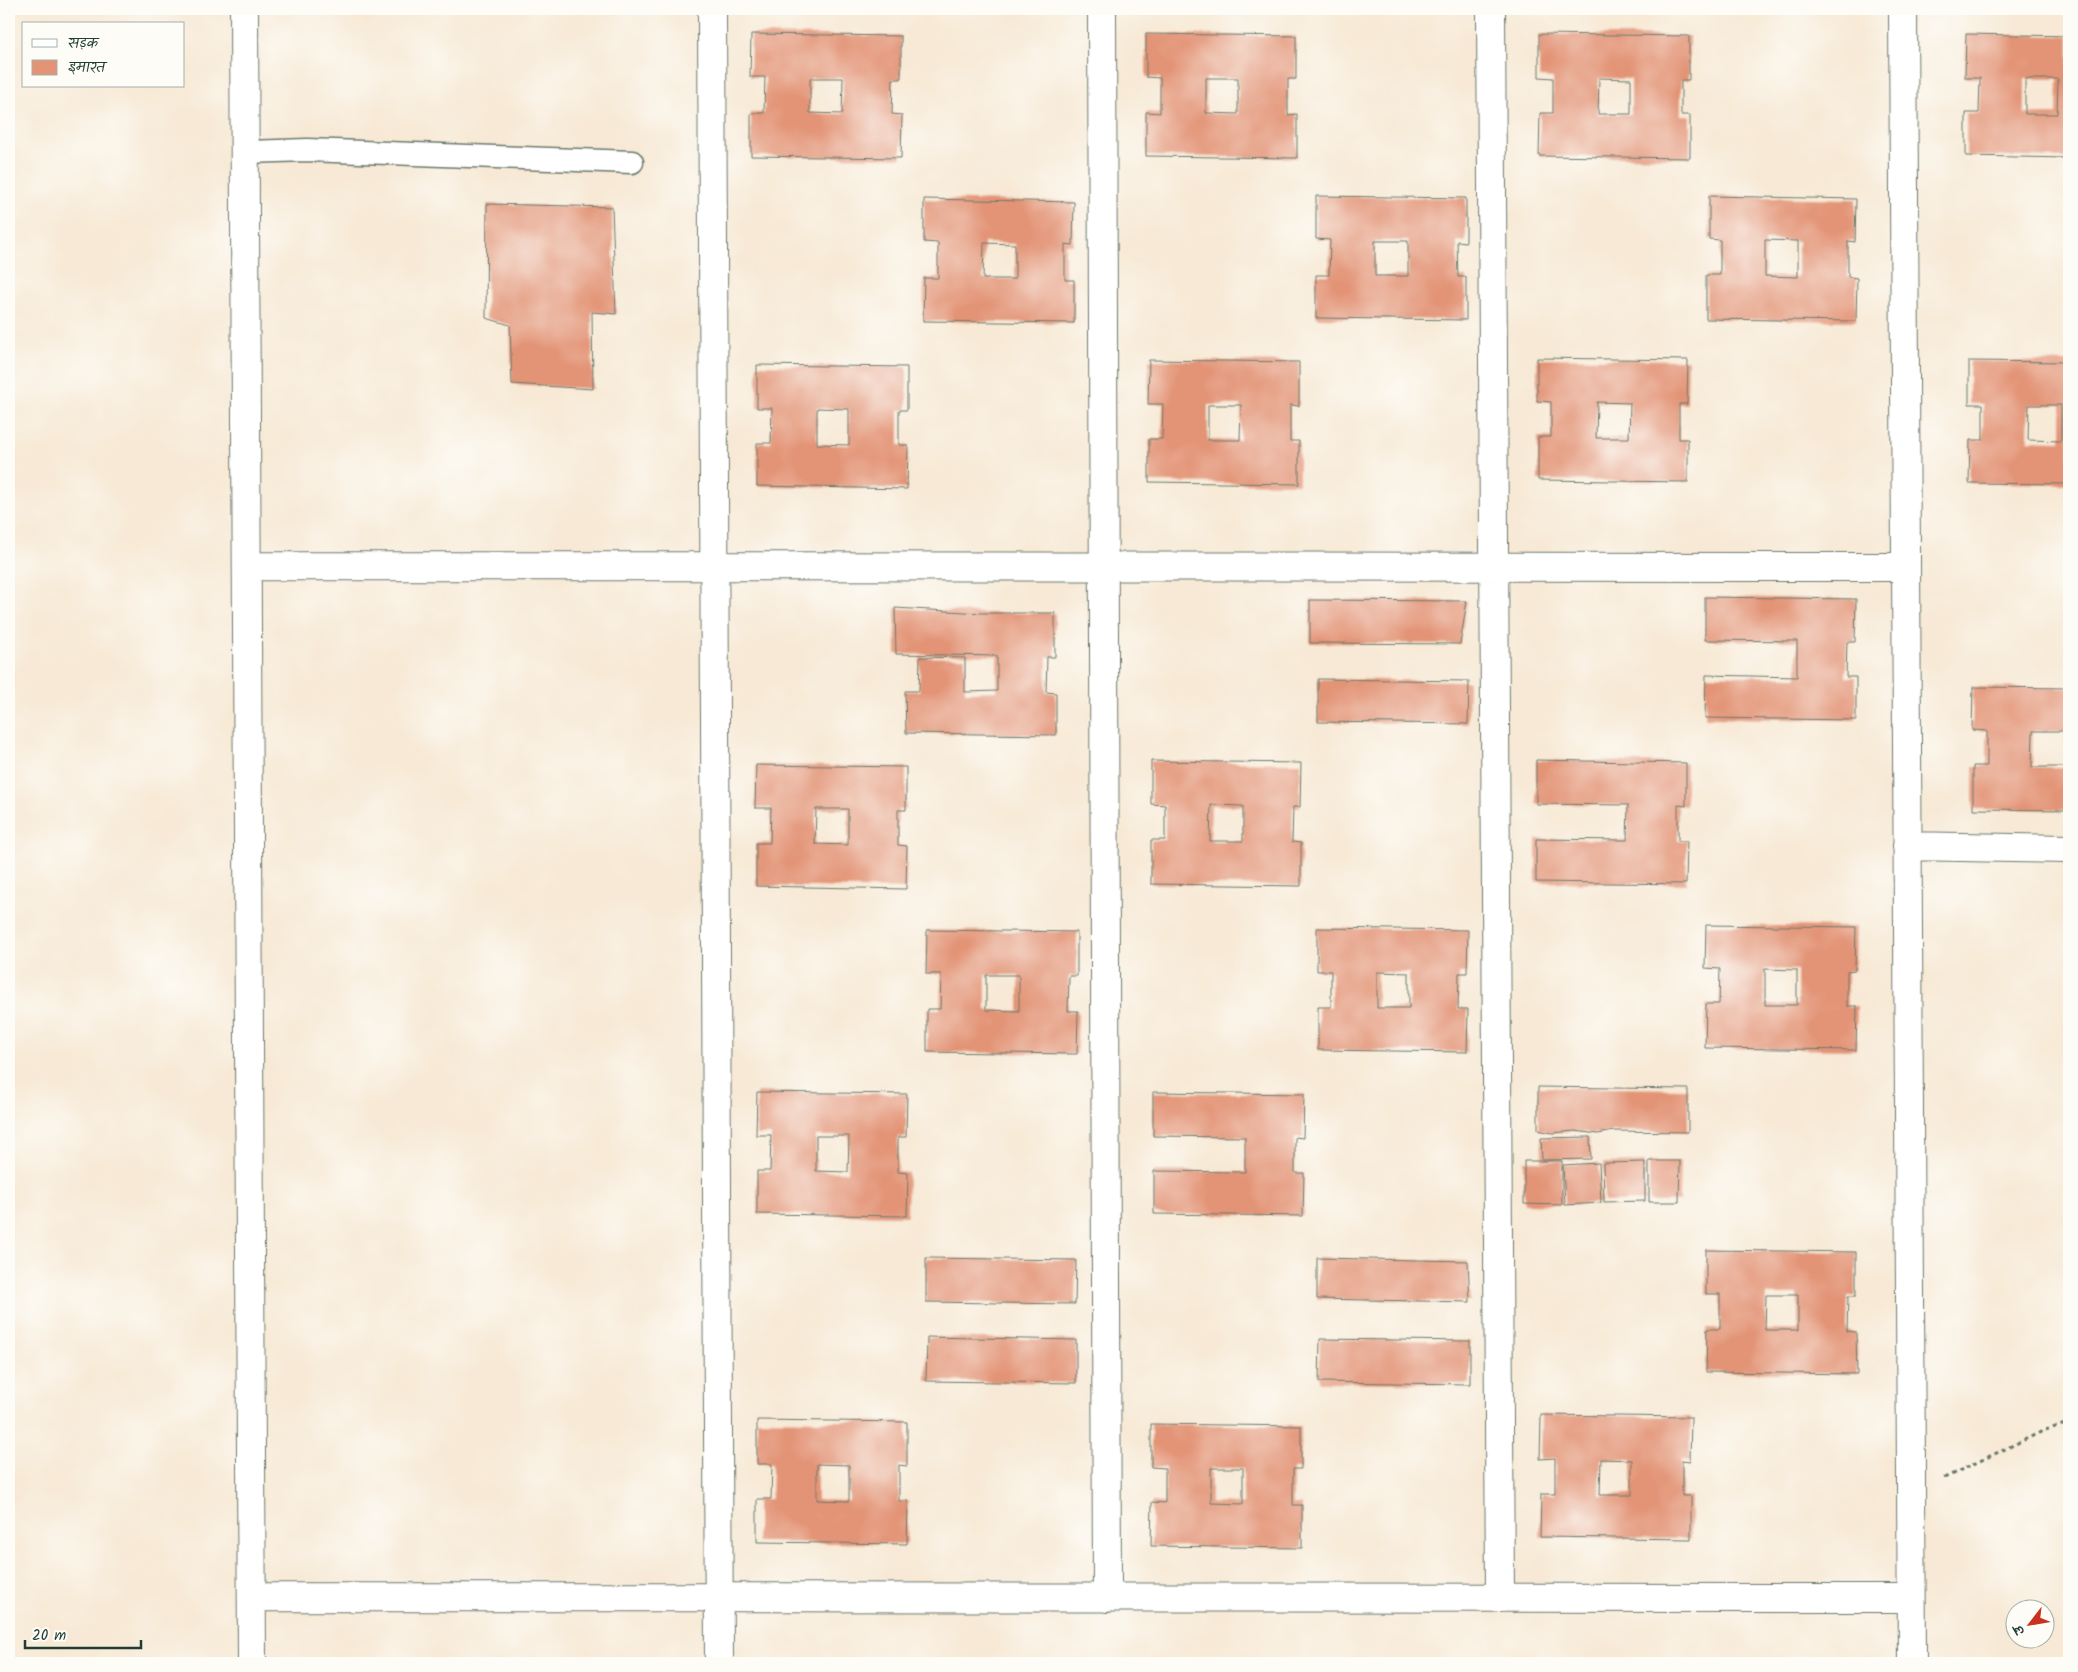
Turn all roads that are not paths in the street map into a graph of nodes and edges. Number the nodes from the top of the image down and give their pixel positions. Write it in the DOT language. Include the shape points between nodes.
graph roads {
  1 [pos="244,9"];
  2 [pos="712,9"];
  3 [pos="1102,9"];
  4 [pos="1491,9"];
  5 [pos="1903,9"];
  6 [pos="245,152"];
  7 [pos="632,162"];
  8 [pos="246,566"];
  9 [pos="713,566"];
  10 [pos="1103,566"];
  11 [pos="1494,567"];
  12 [pos="1906,567"];
  13 [pos="1907,846"];
  14 [pos="2069,849"];
  15 [pos="252,1597"];
  16 [pos="717,1598"];
  17 [pos="1107,1598"];
  18 [pos="1500,1598"];
  19 [pos="1911,1598"];
  20 [pos="252,1663"];
  21 [pos="719,1663"];
  22 [pos="1912,1663"];
  1 -- 6 [label="street"];
  2 -- 9 [label="street"];
  3 -- 10 [label="street"];
  4 -- 11 [label="street"];
  5 -- 12 [label="street"];
  6 -- 7 [label="lane" via="307,150"];
  6 -- 8 [label="street"];
  8 -- 9 [label="street"];
  8 -- 15 [label="street"];
  9 -- 10 [label="street"];
  9 -- 16 [label="street"];
  10 -- 11 [label="street"];
  10 -- 17 [label="street"];
  11 -- 12 [label="street"];
  11 -- 18 [label="street"];
  12 -- 13 [label="street"];
  13 -- 14 [label="street"];
  13 -- 19 [label="street"];
  15 -- 16 [label="street"];
  15 -- 20 [label="street"];
  16 -- 17 [label="street"];
  16 -- 21 [label="street"];
  17 -- 18 [label="street"];
  18 -- 19 [label="street"];
  19 -- 22 [label="street"];
}
